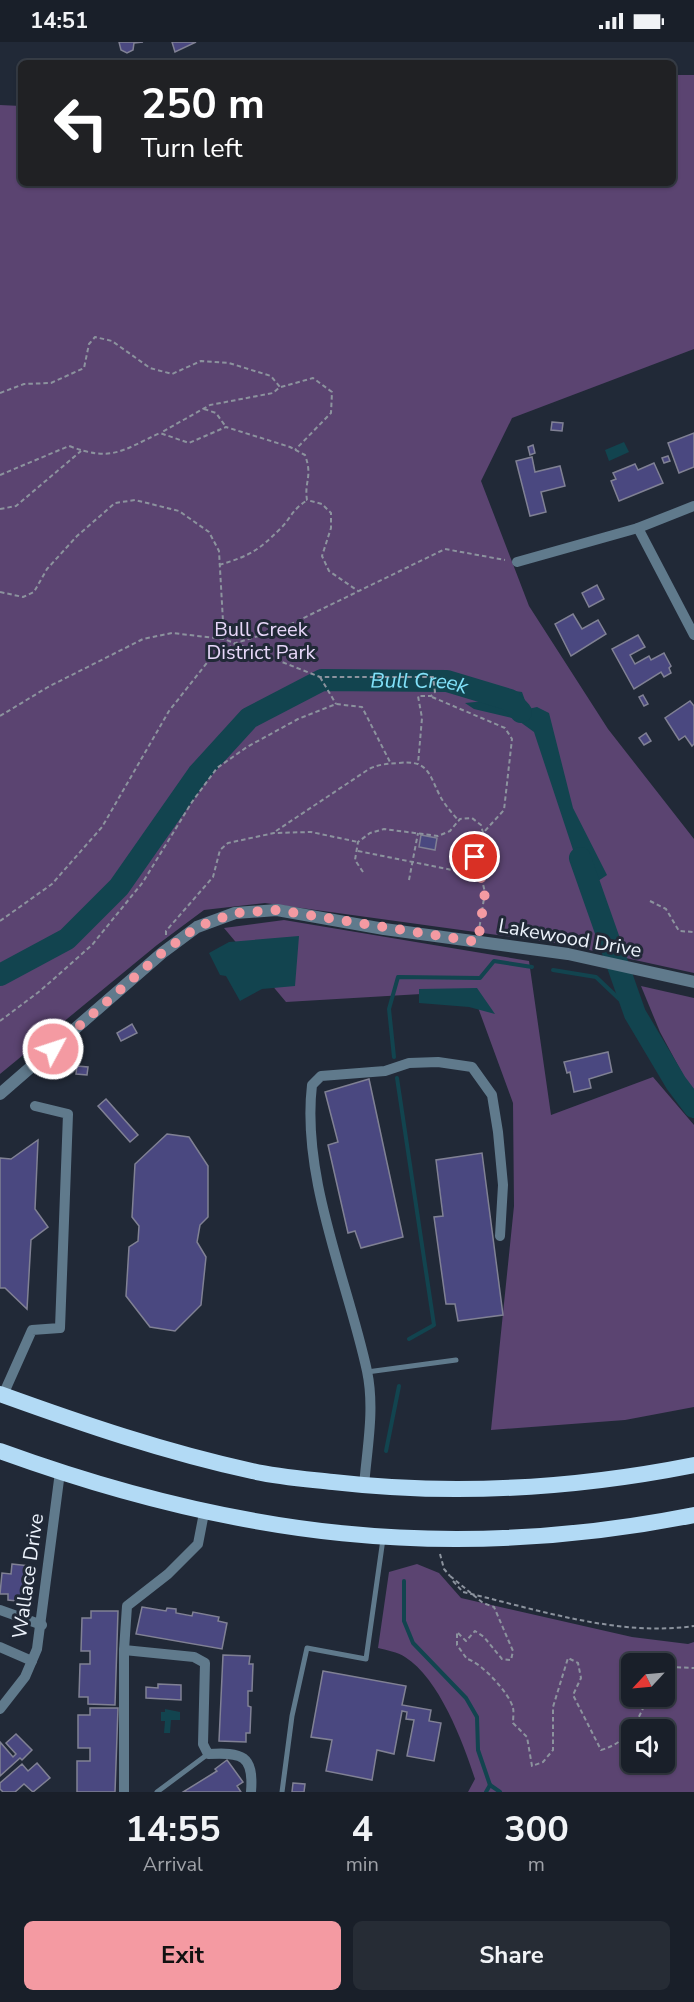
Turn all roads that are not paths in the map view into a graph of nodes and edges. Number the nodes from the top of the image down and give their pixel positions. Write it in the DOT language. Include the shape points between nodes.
graph roads {
  1 [pos="694,506"];
  2 [pos="638,528"];
  3 [pos="516,562"];
  4 [pos="694,635"];
  5 [pos="694,982"];
  6 [pos="0,1094"];
  7 [pos="35,1106"];
  8 [pos="500,1236"];
  9 [pos="456,1360"];
  10 [pos="367,1372"];
  11 [pos="2,1394"];
  12 [pos="0,1451"];
  13 [pos="694,1465"];
  14 [pos="60,1472"];
  15 [pos="364,1486"];
  16 [pos="204,1513"];
  17 [pos="694,1515"];
  18 [pos="384,1538"];
  19 [pos="0,1610"];
  20 [pos="42,1625"];
  21 [pos="0,1647"];
  22 [pos="124,1650"];
  23 [pos="32,1661"];
  24 [pos="0,1709"];
  25 [pos="208,1754"];
  26 [pos="124,1792"];
  27 [pos="157,1792"];
  28 [pos="250,1792"];
  29 [pos="282,1792"];
  1 -- 2 [label="street"];
  2 -- 3 [label="street"];
  2 -- 4 [label="street"];
  5 -- 6 [label="street, Lakewood Drive" via="568,954 277,910 235,913 197,927 166,950"];
  7 -- 11 [label="street" via="68,1114 60,1328 32,1330"];
  8 -- 10 [label="street" via="503,1185 492,1095 472,1067 438,1062 409,1064 385,1071 321,1076 312,1085 315,1168"];
  9 -- 10 [label="lane"];
  10 -- 15 [label="street" via="372,1404"];
  11 -- 15 [label="highway" via="117,1437 165,1450 254,1472"];
  12 -- 14 [label="highway"];
  13 -- 15 [label="highway" via="533,1488 456,1491"];
  14 -- 16 [label="highway"];
  14 -- 20 [label="street, Wallace Drive"];
  16 -- 18 [label="highway" via="315,1532"];
  16 -- 22 [label="street" via="198,1544 127,1606"];
  17 -- 18 [label="highway" via="547,1537"];
  18 -- 29 [label="lane" via="366,1659 307,1648 292,1716"];
  19 -- 20 [label="street"];
  20 -- 23 [label="street, Wallace Drive"];
  21 -- 23 [label="street"];
  22 -- 25 [label="street" via="194,1657 205,1663 203,1743"];
  22 -- 26 [label="street"];
  23 -- 24 [label="street, Wallace Drive" via="25,1677"];
  25 -- 27 [label="lane"];
  25 -- 28 [label="street" via="233,1752 245,1758 252,1770"];
}
